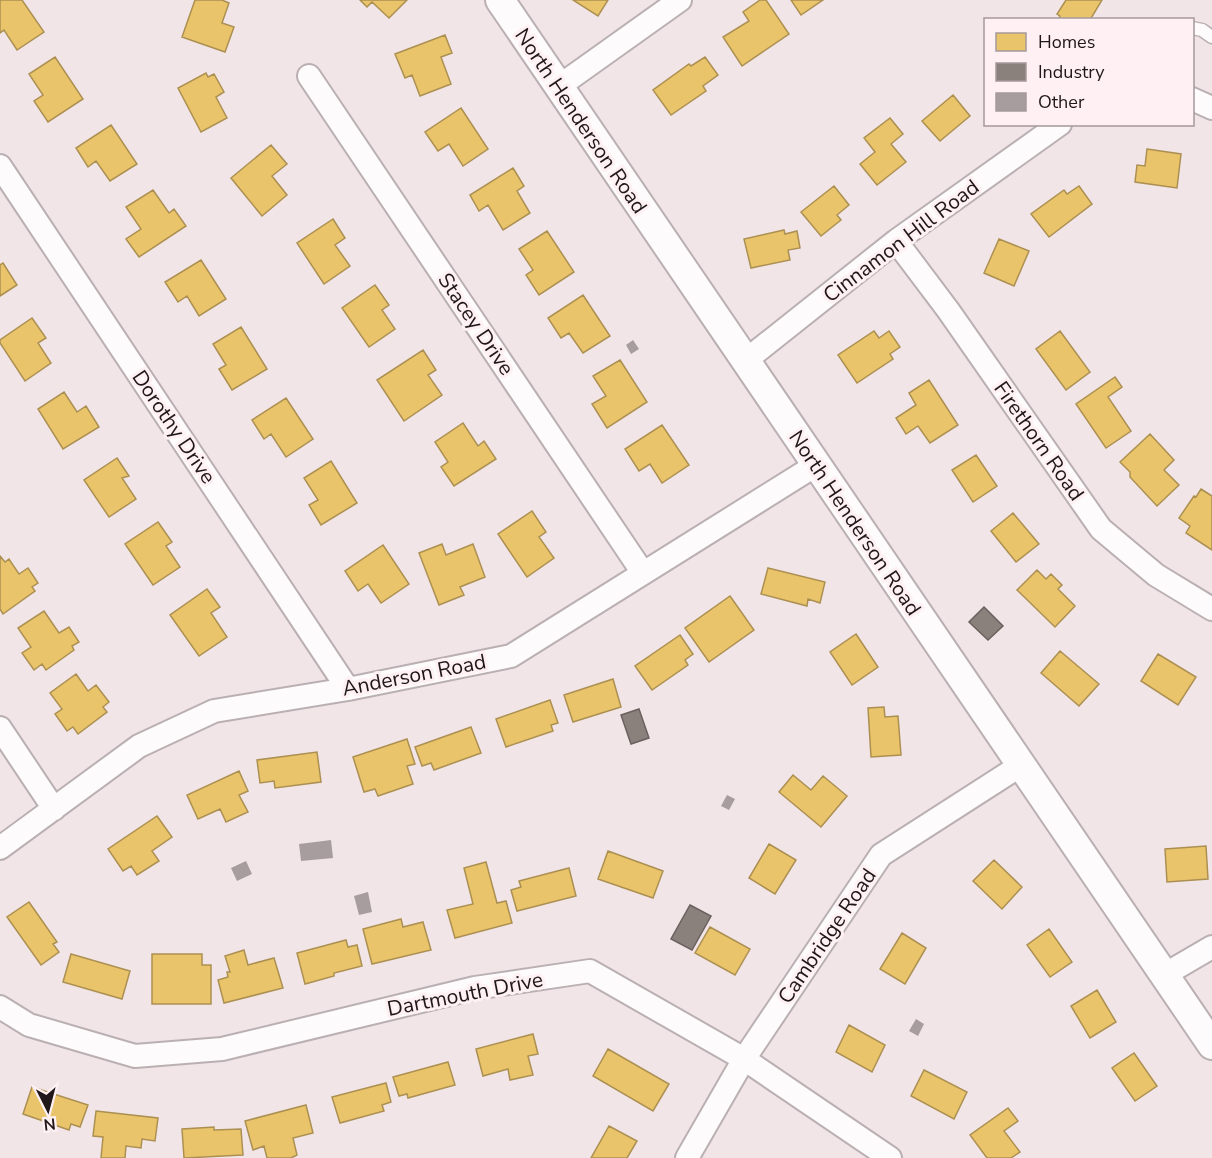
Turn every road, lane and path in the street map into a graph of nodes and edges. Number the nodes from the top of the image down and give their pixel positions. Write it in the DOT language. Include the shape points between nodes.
graph roads {
  1 [pos="500,0"];
  2 [pos="680,0"];
  3 [pos="1194,28"];
  4 [pos="1212,37"];
  5 [pos="309,76"];
  6 [pos="558,87"];
  7 [pos="1194,100"];
  8 [pos="1212,108"];
  9 [pos="1057,126"];
  10 [pos="0,166"];
  11 [pos="896,241"];
  12 [pos="745,361"];
  13 [pos="816,465"];
  14 [pos="643,573"];
  15 [pos="1212,609"];
  16 [pos="348,689"];
  17 [pos="0,728"];
  18 [pos="1021,765"];
  19 [pos="54,809"];
  20 [pos="0,848"];
  21 [pos="1212,947"];
  22 [pos="1164,975"];
  23 [pos="0,1007"];
  24 [pos="1212,1045"];
  25 [pos="744,1059"];
  26 [pos="687,1158"];
  27 [pos="890,1158"];
  1 -- 6 [label="street, North Henderson Road"];
  2 -- 6 [label="street"];
  3 -- 4 [label="lane"];
  5 -- 14 [label="street, Stacey Drive"];
  6 -- 12 [label="street, North Henderson Road"];
  7 -- 8 [label="street"];
  9 -- 11 [label="street, Cinnamon Hill Road"];
  10 -- 16 [label="street, Dorothy Drive"];
  11 -- 12 [label="street, Cinnamon Hill Road"];
  11 -- 15 [label="street, Firethorn Road" via="1101,529 1156,575"];
  12 -- 13 [label="street, North Henderson Road"];
  13 -- 14 [label="street, Anderson Road"];
  13 -- 18 [label="street, North Henderson Road"];
  14 -- 16 [label="street, Anderson Road" via="511,656"];
  16 -- 19 [label="street, Anderson Road" via="214,711 139,746"];
  17 -- 19 [label="street"];
  18 -- 22 [label="street, North Henderson Road"];
  18 -- 25 [label="street, Cambridge Road" via="881,855"];
  19 -- 20 [label="street, Anderson Road"];
  21 -- 22 [label="street"];
  22 -- 24 [label="street, North Henderson Road"];
  23 -- 25 [label="street, Dartmouth Drive" via="29,1025 135,1056 222,1049 475,988 590,971"];
  25 -- 26 [label="street, Cambridge Road"];
  25 -- 27 [label="street, Dartmouth Drive"];
}
